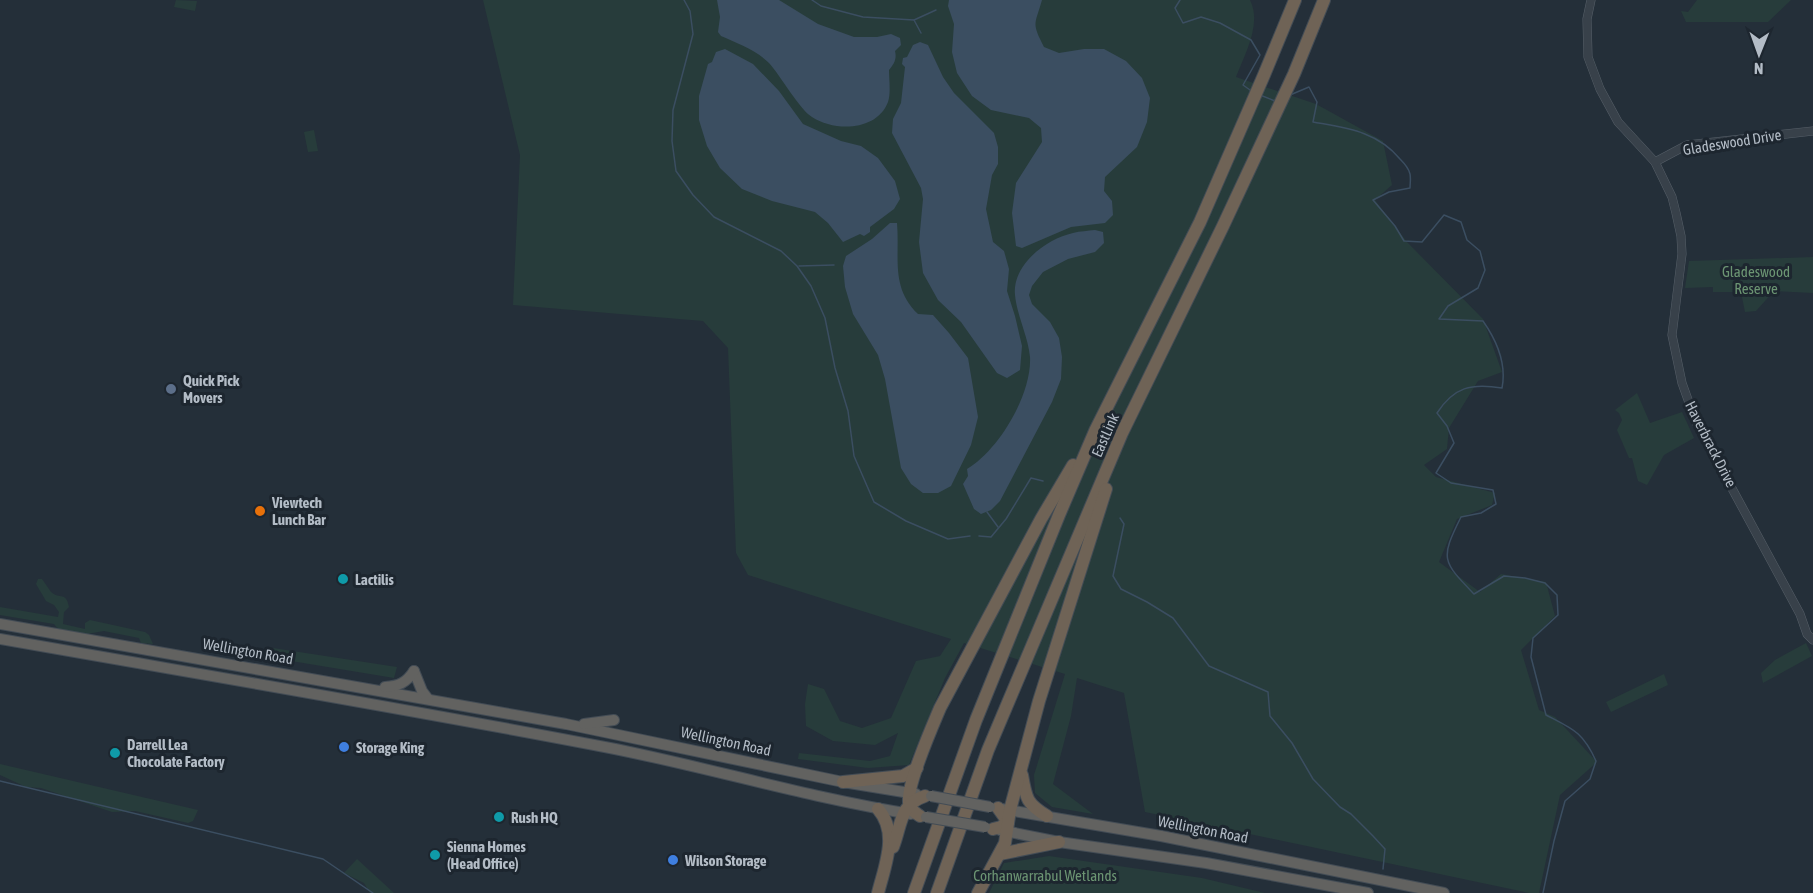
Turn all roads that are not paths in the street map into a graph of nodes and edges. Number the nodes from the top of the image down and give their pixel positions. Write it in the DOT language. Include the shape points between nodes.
graph roads {
  1 [pos="1295,0"];
  2 [pos="1324,0"];
  3 [pos="1591,0"];
  4 [pos="1813,131"];
  5 [pos="1654,162"];
  6 [pos="1095,431"];
  7 [pos="1122,433"];
  8 [pos="1800,614"];
  9 [pos="0,624"];
  10 [pos="1813,632"];
  11 [pos="0,639"];
  12 [pos="1813,640"];
  13 [pos="369,688"];
  14 [pos="410,696"];
  15 [pos="428,699"];
  16 [pos="408,710"];
  17 [pos="614,720"];
  18 [pos="566,724"];
  19 [pos="617,734"];
  20 [pos="614,749"];
  21 [pos="917,768"];
  22 [pos="1021,768"];
  23 [pos="843,782"];
  24 [pos="928,796"];
  25 [pos="907,803"];
  26 [pos="878,809"];
  27 [pos="923,816"];
  28 [pos="1003,816"];
  29 [pos="1047,816"];
  30 [pos="989,828"];
  31 [pos="1059,842"];
  32 [pos="1000,854"];
  33 [pos="887,859"];
  34 [pos="1291,862"];
  35 [pos="1288,878"];
  36 [pos="879,893"];
  37 [pos="914,893"];
  38 [pos="937,893"];
  39 [pos="978,893"];
  40 [pos="1368,893"];
  41 [pos="1444,893"];
  1 -- 6 [label="highway, EastLink" via="1200,222"];
  2 -- 7 [label="highway, EastLink" via="1263,141"];
  3 -- 5 [label="street, Haverbrack Drive" via="1588,57 1600,88 1618,122"];
  4 -- 5 [label="street, Gladeswood Drive" via="1687,145"];
  5 -- 8 [label="street, Haverbrack Drive" via="1672,197 1681,236 1682,261 1672,335 1682,383 1696,422"];
  6 -- 21 [label="highway" via="1041,519 945,699"];
  6 -- 37 [label="highway, EastLink" via="996,668"];
  7 -- 22 [label="highway"];
  7 -- 38 [label="highway, EastLink" via="987,750"];
  8 -- 10 [label="street, Haverbrack Drive"];
  8 -- 12 [label="street, Haverbrack Drive"];
  9 -- 13 [label="highway, Wellington Road"];
  11 -- 16 [label="highway, Wellington Road"];
  13 -- 14 [label="highway, Wellington Road"];
  13 -- 15 [label="highway" via="401,684 414,671"];
  14 -- 15 [label="highway, Wellington Road"];
  14 -- 16 [label="highway"];
  15 -- 18 [label="highway, Wellington Road"];
  16 -- 20 [label="highway, Wellington Road"];
  17 -- 18 [label="highway"];
  18 -- 19 [label="highway, Wellington Road"];
  19 -- 20 [label="highway"];
  19 -- 23 [label="highway, Wellington Road"];
  20 -- 26 [label="highway, Wellington Road"];
  21 -- 23 [label="highway" via="903,776"];
  21 -- 25 [label="highway"];
  22 -- 28 [label="highway"];
  22 -- 29 [label="highway" via="1028,801"];
  23 -- 25 [label="highway, Wellington Road"];
  24 -- 25 [label="highway"];
  24 -- 28 [label="highway, Wellington Road, bridge"];
  25 -- 26 [label="highway, Wellington Road"];
  25 -- 27 [label="highway" via="912,811"];
  25 -- 33 [label="highway"];
  26 -- 33 [label="highway" via="888,826"];
  27 -- 30 [label="highway, bridge"];
  28 -- 29 [label="highway, Wellington Road"];
  28 -- 30 [label="highway" via="1001,827"];
  28 -- 31 [label="highway, Wellington Road"];
  28 -- 32 [label="highway"];
  29 -- 34 [label="highway, Wellington Road"];
  31 -- 32 [label="highway"];
  31 -- 35 [label="highway, Wellington Road"];
  32 -- 39 [label="highway"];
  33 -- 36 [label="highway"];
  34 -- 35 [label="highway"];
  34 -- 41 [label="highway, Wellington Road"];
  35 -- 40 [label="highway, Wellington Road"];
}
